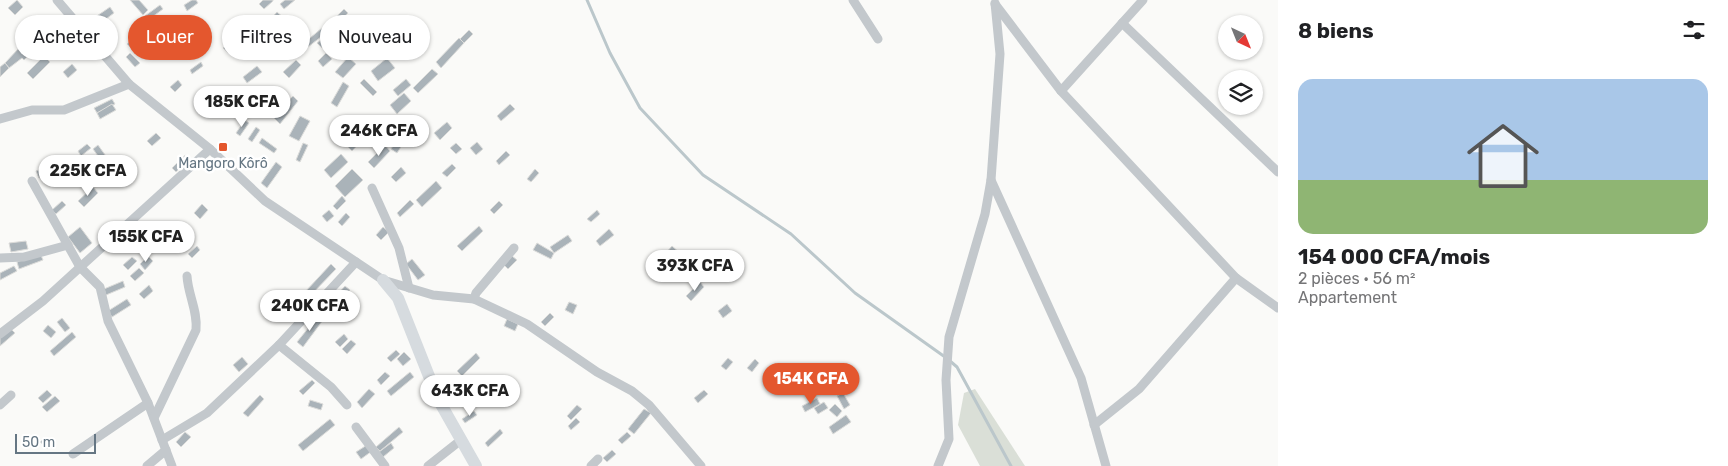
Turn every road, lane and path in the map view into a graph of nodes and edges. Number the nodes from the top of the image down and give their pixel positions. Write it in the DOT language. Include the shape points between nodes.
graph roads {
  1 [pos="57,0"];
  2 [pos="853,0"];
  3 [pos="1143,0"];
  4 [pos="994,2"];
  5 [pos="1122,23"];
  6 [pos="878,38"];
  7 [pos="129,84"];
  8 [pos="1061,91"];
  9 [pos="1,117"];
  10 [pos="210,149"];
  11 [pos="1278,172"];
  12 [pos="991,180"];
  13 [pos="32,181"];
  14 [pos="372,188"];
  15 [pos="68,246"];
  16 [pos="514,248"];
  17 [pos="0,258"];
  18 [pos="356,262"];
  19 [pos="80,267"];
  20 [pos="187,276"];
  21 [pos="1236,278"];
  22 [pos="384,280"];
  23 [pos="409,288"];
  24 [pos="474,299"];
  25 [pos="1278,308"];
  26 [pos="0,334"];
  27 [pos="279,345"];
  28 [pos="11,395"];
  29 [pos="148,403"];
  30 [pos="0,405"];
  31 [pos="346,405"];
  32 [pos="154,418"];
  33 [pos="1094,425"];
  34 [pos="356,427"];
  35 [pos="162,440"];
  36 [pos="461,440"];
  37 [pos="166,450"];
  38 [pos="73,454"];
  39 [pos="147,466"];
  40 [pos="172,466"];
  41 [pos="384,466"];
  42 [pos="428,466"];
  43 [pos="476,466"];
  44 [pos="701,466"];
  45 [pos="938,466"];
  46 [pos="1106,466"];
  1 -- 7 [label="street"];
  2 -- 6 [label="street"];
  3 -- 5 [label="street"];
  4 -- 8 [label="street"];
  4 -- 12 [label="street" via="1000,54"];
  5 -- 8 [label="street"];
  5 -- 11 [label="street"];
  7 -- 9 [label="street" via="64,110 32,110"];
  7 -- 10 [label="street"];
  8 -- 21 [label="street"];
  10 -- 18 [label="street" via="264,201"];
  10 -- 19 [label="street"];
  12 -- 33 [label="street" via="1081,378"];
  12 -- 45 [label="street" via="986,214 949,337 946,380 950,439"];
  13 -- 15 [label="street"];
  14 -- 23 [label="street" via="399,248"];
  15 -- 17 [label="street" via="24,258"];
  15 -- 19 [label="street"];
  16 -- 24 [label="street"];
  18 -- 22 [label="street"];
  18 -- 27 [label="street"];
  19 -- 26 [label="street" via="44,301"];
  19 -- 29 [label="street" via="100,287 108,321"];
  20 -- 32 [label="street" via="188,291 197,318 196,330"];
  21 -- 25 [label="street"];
  21 -- 33 [label="street" via="1139,389"];
  22 -- 23 [label="street"];
  22 -- 36 [label="street" via="398,298 438,399"];
  23 -- 24 [label="street" via="443,297"];
  24 -- 44 [label="street" via="527,324 632,392 649,405"];
  27 -- 31 [label="street" via="331,387"];
  27 -- 35 [label="street" via="207,413"];
  28 -- 30 [label="street"];
  29 -- 32 [label="street"];
  29 -- 38 [label="street"];
  32 -- 35 [label="street"];
  33 -- 46 [label="street"];
  34 -- 41 [label="street"];
  35 -- 37 [label="street"];
  36 -- 42 [label="street"];
  36 -- 43 [label="street"];
  37 -- 39 [label="street"];
  37 -- 40 [label="street"];
}
